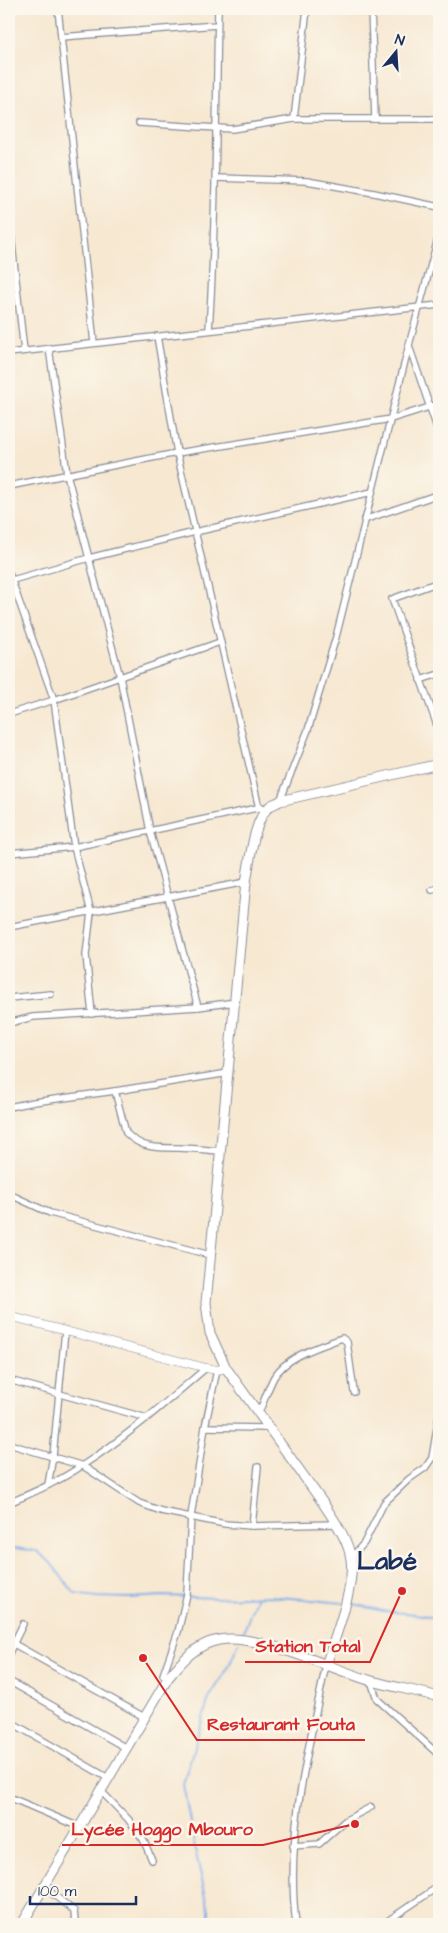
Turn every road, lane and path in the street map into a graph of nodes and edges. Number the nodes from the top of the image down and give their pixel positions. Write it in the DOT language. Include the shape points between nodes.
graph roads {
  1 [pos="58,9"];
  2 [pos="218,9"];
  3 [pos="307,9"];
  4 [pos="370,9"];
  5 [pos="217,25"];
  6 [pos="61,37"];
  7 [pos="294,119"];
  8 [pos="375,119"];
  9 [pos="439,119"];
  10 [pos="139,123"];
  11 [pos="218,128"];
  12 [pos="216,178"];
  13 [pos="439,207"];
  14 [pos="9,217"];
  15 [pos="439,235"];
  16 [pos="439,304"];
  17 [pos="419,307"];
  18 [pos="209,330"];
  19 [pos="157,336"];
  20 [pos="94,343"];
  21 [pos="409,345"];
  22 [pos="49,348"];
  23 [pos="24,351"];
  24 [pos="9,353"];
  25 [pos="439,404"];
  26 [pos="430,407"];
  27 [pos="391,419"];
  28 [pos="439,434"];
  29 [pos="177,453"];
  30 [pos="67,474"];
  31 [pos="9,486"];
  32 [pos="372,492"];
  33 [pos="439,494"];
  34 [pos="364,520"];
  35 [pos="195,532"];
  36 [pos="89,558"];
  37 [pos="9,573"];
  38 [pos="10,581"];
  39 [pos="439,582"];
  40 [pos="220,642"];
  41 [pos="439,674"];
  42 [pos="120,677"];
  43 [pos="420,680"];
  44 [pos="54,700"];
  45 [pos="9,714"];
  46 [pos="439,731"];
  47 [pos="439,764"];
  48 [pos="280,801"];
  49 [pos="270,807"];
  50 [pos="259,808"];
  51 [pos="150,831"];
  52 [pos="74,847"];
  53 [pos="9,853"];
  54 [pos="246,882"];
  55 [pos="439,888"];
  56 [pos="432,890"];
  57 [pos="168,898"];
  58 [pos="91,912"];
  59 [pos="9,926"];
  60 [pos="51,994"];
  61 [pos="9,998"];
  62 [pos="236,1002"];
  63 [pos="198,1007"];
  64 [pos="92,1014"];
  65 [pos="9,1023"];
  66 [pos="229,1073"];
  67 [pos="115,1091"];
  68 [pos="9,1107"];
  69 [pos="221,1151"];
  70 [pos="9,1194"];
  71 [pos="210,1255"];
  72 [pos="9,1316"];
  73 [pos="65,1331"];
  74 [pos="206,1368"];
  75 [pos="221,1369"];
  76 [pos="9,1380"];
  77 [pos="354,1392"];
  78 [pos="59,1395"];
  79 [pos="258,1414"];
  80 [pos="439,1416"];
  81 [pos="147,1418"];
  82 [pos="205,1427"];
  83 [pos="268,1428"];
  84 [pos="9,1444"];
  85 [pos="53,1456"];
  86 [pos="83,1466"];
  87 [pos="258,1467"];
  88 [pos="48,1485"];
  89 [pos="9,1503"];
  90 [pos="190,1516"];
  91 [pos="336,1524"];
  92 [pos="252,1526"];
  93 [pos="351,1558"];
  94 [pos="23,1624"];
  95 [pos="14,1644"];
  96 [pos="9,1652"];
  97 [pos="326,1665"];
  98 [pos="168,1678"];
  99 [pos="9,1681"];
  100 [pos="371,1681"];
  101 [pos="439,1697"];
  102 [pos="144,1717"];
  103 [pos="9,1721"];
  104 [pos="126,1748"];
  105 [pos="439,1755"];
  106 [pos="108,1778"];
  107 [pos="101,1791"];
  108 [pos="9,1796"];
  109 [pos="371,1807"];
  110 [pos="79,1827"];
  111 [pos="293,1846"];
  112 [pos="152,1860"];
  113 [pos="439,1886"];
  114 [pos="44,1887"];
  115 [pos="22,1924"];
  116 [pos="74,1924"];
  117 [pos="296,1924"];
  118 [pos="383,1924"];
  1 -- 6 [label="street"];
  2 -- 5 [label="street"];
  3 -- 7 [label="street"];
  4 -- 8 [label="street"];
  5 -- 6 [label="street"];
  5 -- 11 [label="street"];
  6 -- 20 [label="street"];
  7 -- 8 [label="street"];
  7 -- 11 [label="street" via="232,129"];
  8 -- 9 [label="street"];
  10 -- 11 [label="street"];
  11 -- 12 [label="street"];
  12 -- 13 [label="street" via="307,182"];
  12 -- 18 [label="street"];
  14 -- 23 [label="street"];
  15 -- 17 [label="street"];
  16 -- 17 [label="street"];
  17 -- 18 [label="street"];
  17 -- 21 [label="street"];
  18 -- 19 [label="street"];
  19 -- 20 [label="street"];
  19 -- 29 [label="street"];
  20 -- 22 [label="street"];
  21 -- 26 [label="street"];
  21 -- 27 [label="street"];
  22 -- 23 [label="street"];
  22 -- 30 [label="street"];
  23 -- 24 [label="street"];
  25 -- 26 [label="street"];
  26 -- 27 [label="street"];
  26 -- 28 [label="street"];
  27 -- 29 [label="street"];
  27 -- 32 [label="street"];
  29 -- 30 [label="street"];
  29 -- 35 [label="street"];
  30 -- 31 [label="street"];
  30 -- 36 [label="street"];
  32 -- 34 [label="street"];
  32 -- 35 [label="street"];
  33 -- 34 [label="street"];
  34 -- 48 [label="street" via="336,637 308,730"];
  35 -- 36 [label="street"];
  35 -- 40 [label="street"];
  36 -- 38 [label="street"];
  36 -- 42 [label="street"];
  37 -- 38 [label="street"];
  38 -- 44 [label="street"];
  39 -- 43 [label="street" via="392,598"];
  40 -- 42 [label="street"];
  40 -- 50 [label="street"];
  41 -- 43 [label="street"];
  42 -- 44 [label="street"];
  42 -- 51 [label="street"];
  43 -- 46 [label="street"];
  44 -- 45 [label="street"];
  44 -- 52 [label="street"];
  47 -- 48 [label="main road"];
  48 -- 49 [label="main road"];
  49 -- 50 [label="street"];
  49 -- 54 [label="main road" via="258,824"];
  50 -- 51 [label="street"];
  51 -- 52 [label="street"];
  51 -- 57 [label="street"];
  52 -- 53 [label="street"];
  52 -- 58 [label="street"];
  54 -- 57 [label="street"];
  54 -- 62 [label="main road"];
  55 -- 56 [label="street"];
  57 -- 58 [label="street"];
  57 -- 63 [label="street"];
  58 -- 59 [label="street"];
  58 -- 64 [label="street" via="86,955"];
  60 -- 61 [label="street"];
  62 -- 63 [label="street"];
  62 -- 66 [label="main road"];
  63 -- 64 [label="street"];
  64 -- 65 [label="street" via="33,1017"];
  66 -- 67 [label="street"];
  66 -- 69 [label="main road"];
  67 -- 68 [label="street"];
  67 -- 69 [label="street" via="126,1133 139,1143 155,1149"];
  69 -- 71 [label="main road"];
  70 -- 71 [label="street" via="50,1213"];
  71 -- 75 [label="main road" via="206,1303 210,1333"];
  72 -- 73 [label="street"];
  73 -- 74 [label="street"];
  73 -- 78 [label="street"];
  74 -- 75 [label="street"];
  74 -- 81 [label="street"];
  75 -- 79 [label="main road"];
  75 -- 82 [label="street"];
  76 -- 78 [label="street"];
  77 -- 79 [label="street" via="347,1342 342,1338 298,1356 282,1368 274,1377"];
  78 -- 81 [label="street"];
  78 -- 85 [label="street"];
  79 -- 83 [label="main road"];
  80 -- 93 [label="street" via="432,1458 425,1468 384,1503 364,1543"];
  81 -- 86 [label="street"];
  82 -- 83 [label="street"];
  82 -- 90 [label="street"];
  83 -- 91 [label="main road"];
  84 -- 85 [label="street"];
  85 -- 86 [label="street"];
  85 -- 88 [label="street"];
  86 -- 88 [label="street"];
  86 -- 90 [label="street" via="139,1503"];
  87 -- 92 [label="street"];
  88 -- 89 [label="street"];
  90 -- 92 [label="street"];
  90 -- 98 [label="street" via="186,1597 163,1675"];
  91 -- 92 [label="street"];
  91 -- 93 [label="main road"];
  93 -- 97 [label="main road" via="347,1595"];
  94 -- 95 [label="street"];
  95 -- 96 [label="street"];
  95 -- 102 [label="street"];
  97 -- 98 [label="main road" via="264,1645 220,1639 193,1651"];
  97 -- 100 [label="main road"];
  97 -- 111 [label="street" via="305,1762"];
  98 -- 102 [label="main road"];
  99 -- 104 [label="street"];
  100 -- 101 [label="main road"];
  100 -- 105 [label="street" via="377,1699"];
  102 -- 104 [label="main road"];
  103 -- 106 [label="street"];
  104 -- 106 [label="main road"];
  106 -- 107 [label="main road"];
  107 -- 110 [label="main road"];
  107 -- 112 [label="street" via="138,1832"];
  108 -- 110 [label="street"];
  109 -- 111 [label="street" via="346,1820 319,1844"];
  110 -- 114 [label="main road"];
  111 -- 117 [label="street"];
  113 -- 118 [label="street"];
  114 -- 115 [label="main road"];
  114 -- 116 [label="street" via="74,1911"];
}
